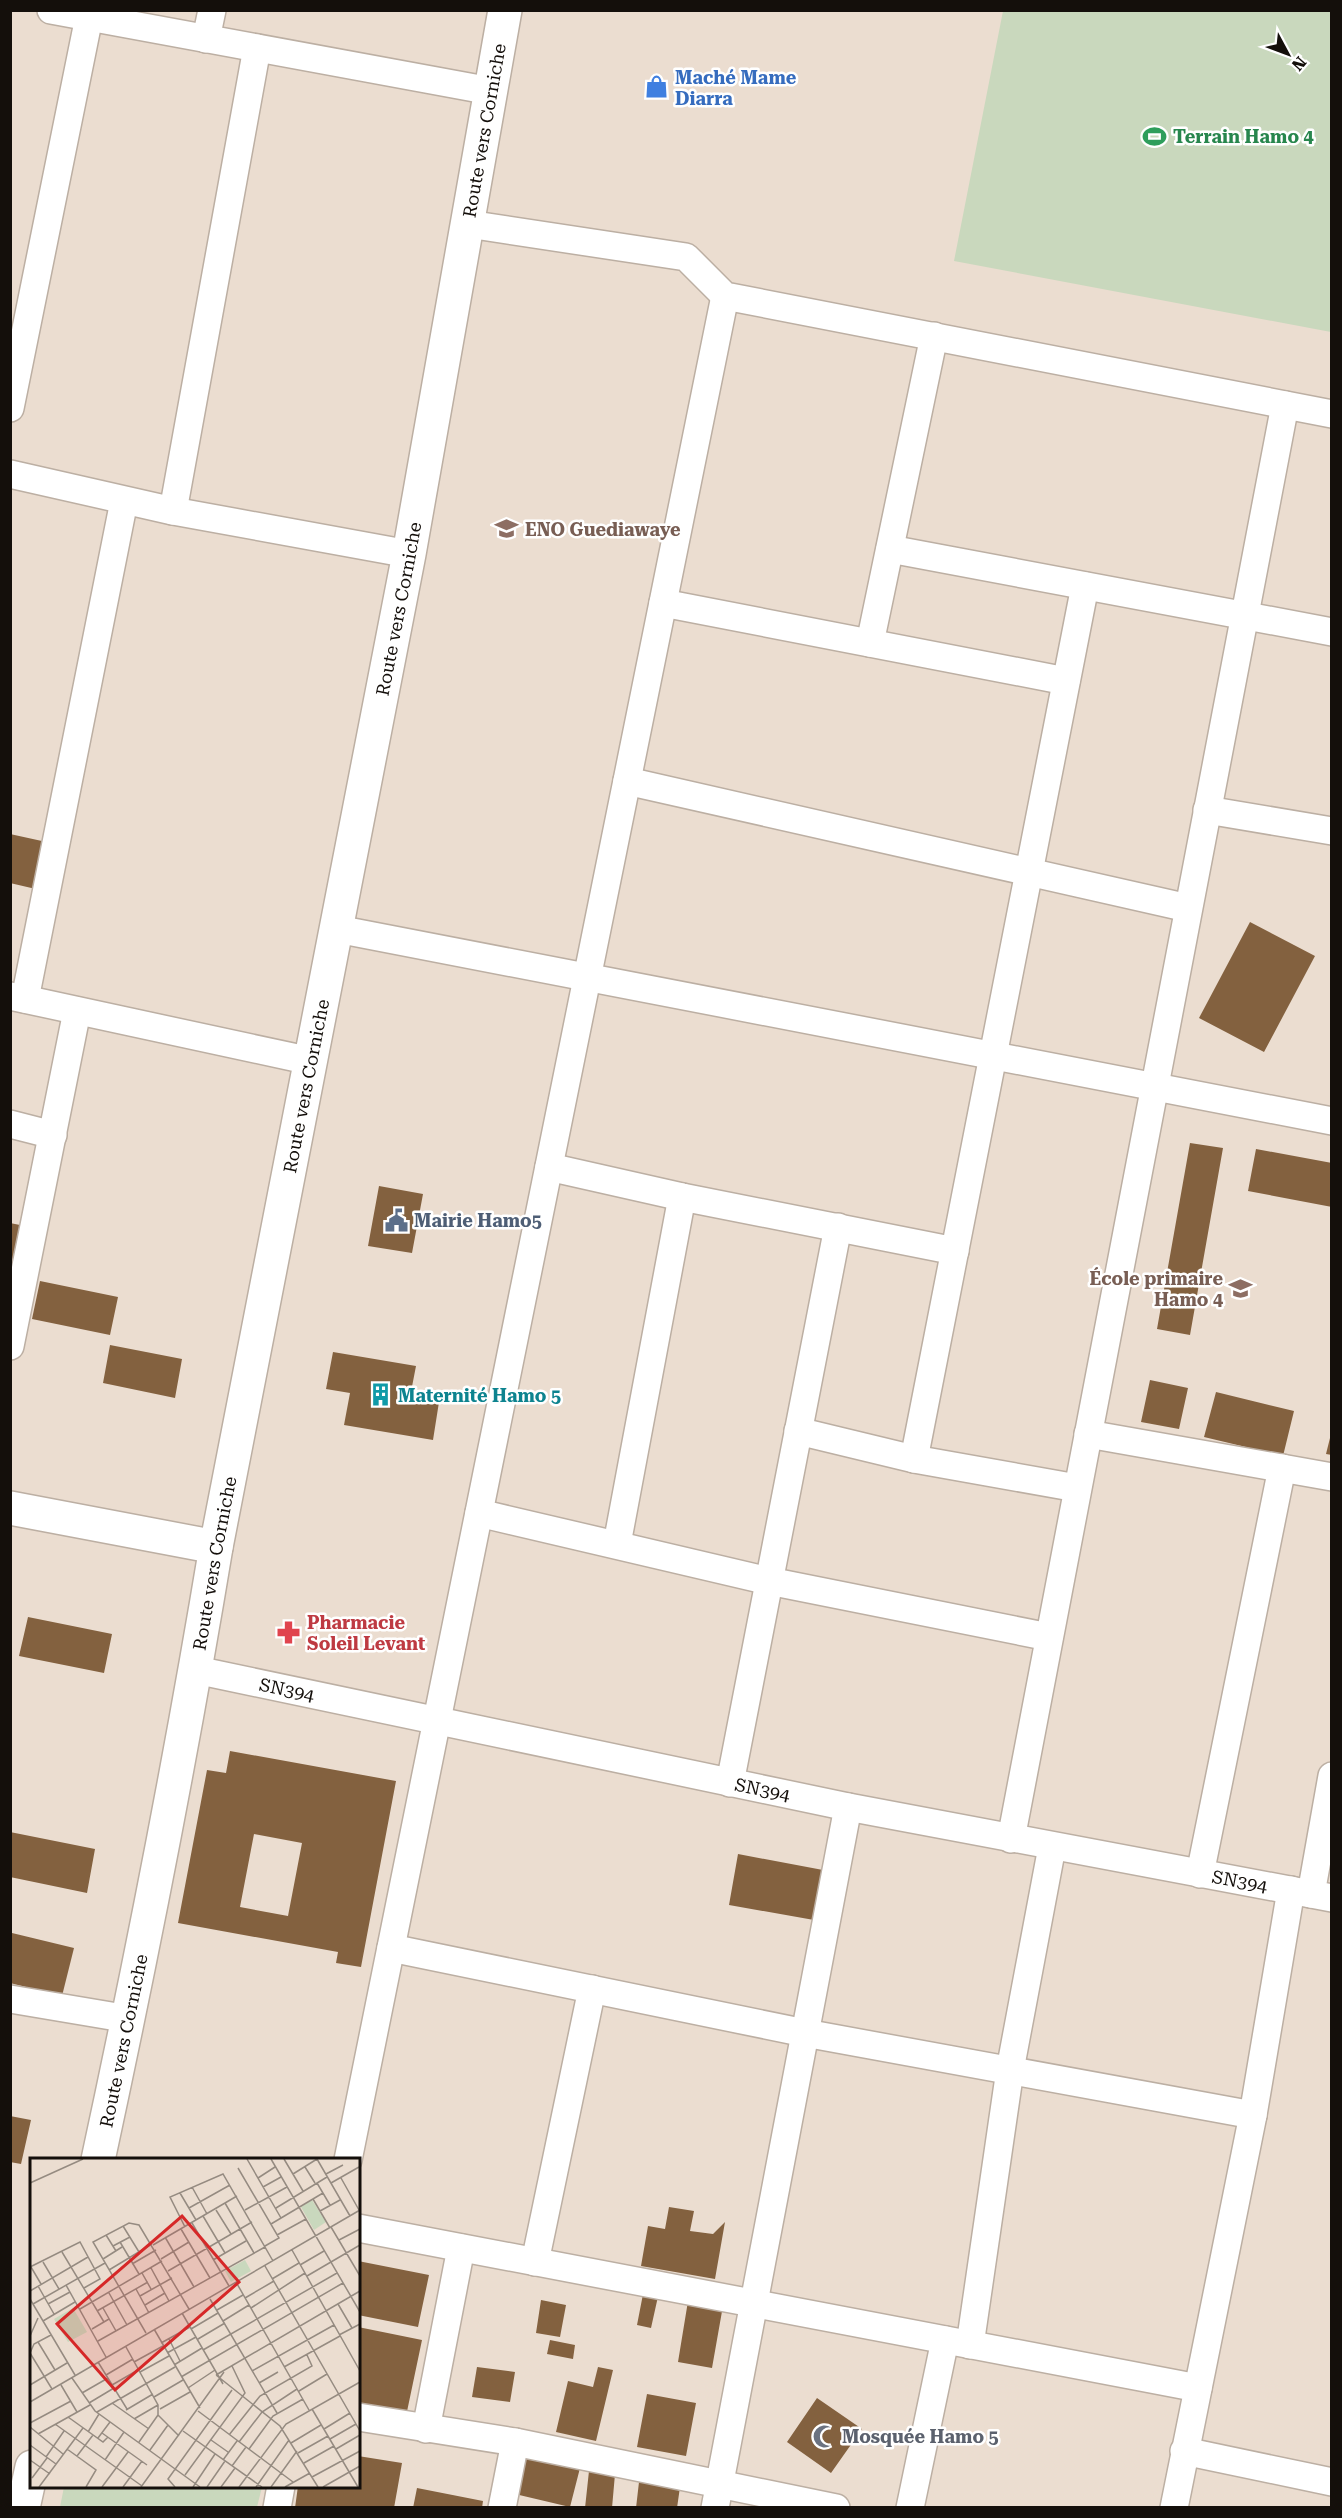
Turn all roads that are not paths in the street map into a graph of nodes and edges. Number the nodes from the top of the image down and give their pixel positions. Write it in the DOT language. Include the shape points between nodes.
graph roads {
  1 [pos="51,10"];
  2 [pos="212,10"];
  3 [pos="505,10"];
  4 [pos="88,17"];
  5 [pos="206,39"];
  6 [pos="257,48"];
  7 [pos="491,91"];
  8 [pos="468,224"];
  9 [pos="725,296"];
  10 [pos="934,336"];
  11 [pos="1284,405"];
  12 [pos="10,408"];
  13 [pos="1332,414"];
  14 [pos="10,474"];
  15 [pos="124,501"];
  16 [pos="173,511"];
  17 [pos="890,549"];
  18 [pos="409,554"];
  19 [pos="1085,586"];
  20 [pos="663,603"];
  21 [pos="1244,615"];
  22 [pos="1332,632"];
  23 [pos="870,643"];
  24 [pos="1066,681"];
  25 [pos="627,781"];
  26 [pos="1207,810"];
  27 [pos="1332,831"];
  28 [pos="1029,872"];
  29 [pos="1188,908"];
  30 [pos="337,929"];
  31 [pos="587,977"];
  32 [pos="18,997"];
  33 [pos="77,1011"];
  34 [pos="993,1055"];
  35 [pos="311,1061"];
  36 [pos="1154,1086"];
  37 [pos="1332,1121"];
  38 [pos="10,1124"];
  39 [pos="52,1135"];
  40 [pos="549,1167"];
  41 [pos="682,1197"];
  42 [pos="838,1227"];
  43 [pos="955,1251"];
  44 [pos="10,1346"];
  45 [pos="798,1431"];
  46 [pos="1088,1434"];
  47 [pos="914,1459"];
  48 [pos="1282,1468"];
  49 [pos="1332,1477"];
  50 [pos="1077,1488"];
  51 [pos="10,1508"];
  52 [pos="479,1513"];
  53 [pos="617,1544"];
  54 [pos="216,1547"];
  55 [pos="769,1581"];
  56 [pos="1049,1636"];
  57 [pos="196,1670"];
  58 [pos="436,1722"];
  59 [pos="1332,1776"];
  60 [pos="730,1783"];
  61 [pos="848,1807"];
  62 [pos="1011,1839"];
  63 [pos="1052,1847"];
  64 [pos="1200,1874"];
  65 [pos="1311,1894"];
  66 [pos="391,1948"];
  67 [pos="592,1989"];
  68 [pos="10,1999"];
  69 [pos="129,2019"];
  70 [pos="805,2033"];
  71 [pos="1010,2070"];
  72 [pos="1253,2115"];
  73 [pos="98,2158"];
  74 [pos="348,2158"];
  75 [pos="360,2228"];
  76 [pos="461,2248"];
  77 [pos="536,2262"];
  78 [pos="754,2304"];
  79 [pos="958,2342"];
  80 [pos="1198,2388"];
  81 [pos="360,2416"];
  82 [pos="426,2429"];
  83 [pos="515,2442"];
  84 [pos="1184,2451"];
  85 [pos="1332,2482"];
  86 [pos="282,2488"];
  87 [pos="717,2496"];
  88 [pos="277,2508"];
  89 [pos="502,2508"];
  90 [pos="836,2508"];
  91 [pos="910,2508"];
  92 [pos="1174,2508"];
  1 -- 4 [label="street"];
  2 -- 5 [label="street"];
  3 -- 7 [label="main road, Route vers Corniche"];
  4 -- 5 [label="street"];
  4 -- 12 [label="street"];
  5 -- 6 [label="street"];
  6 -- 7 [label="street"];
  6 -- 16 [label="street"];
  7 -- 8 [label="main road, Route vers Corniche"];
  8 -- 9 [label="street" via="686,257"];
  8 -- 18 [label="main road, Route vers Corniche"];
  9 -- 10 [label="street"];
  9 -- 20 [label="street"];
  10 -- 11 [label="street"];
  10 -- 17 [label="street"];
  11 -- 13 [label="street"];
  11 -- 21 [label="street"];
  14 -- 15 [label="street"];
  15 -- 16 [label="street"];
  15 -- 32 [label="street"];
  16 -- 18 [label="street"];
  17 -- 19 [label="street"];
  17 -- 23 [label="street"];
  18 -- 30 [label="main road, Route vers Corniche"];
  19 -- 21 [label="street"];
  19 -- 24 [label="street"];
  20 -- 23 [label="street"];
  20 -- 25 [label="street"];
  21 -- 22 [label="street"];
  21 -- 26 [label="street"];
  23 -- 24 [label="street"];
  24 -- 28 [label="street"];
  25 -- 28 [label="street"];
  25 -- 31 [label="street"];
  26 -- 27 [label="street"];
  26 -- 29 [label="street"];
  28 -- 29 [label="street"];
  28 -- 34 [label="street"];
  29 -- 36 [label="street"];
  30 -- 31 [label="street"];
  30 -- 35 [label="main road, Route vers Corniche"];
  31 -- 34 [label="street"];
  31 -- 40 [label="street"];
  32 -- 33 [label="street"];
  33 -- 35 [label="street"];
  33 -- 39 [label="street"];
  34 -- 36 [label="street"];
  34 -- 43 [label="street"];
  35 -- 54 [label="main road, Route vers Corniche"];
  36 -- 37 [label="street"];
  36 -- 46 [label="street"];
  38 -- 39 [label="street"];
  39 -- 44 [label="street"];
  40 -- 41 [label="street"];
  40 -- 52 [label="street"];
  41 -- 42 [label="street"];
  41 -- 53 [label="street"];
  42 -- 43 [label="street"];
  42 -- 45 [label="street"];
  43 -- 47 [label="street"];
  45 -- 47 [label="street"];
  45 -- 55 [label="street"];
  46 -- 48 [label="street"];
  46 -- 50 [label="street"];
  47 -- 50 [label="street"];
  48 -- 49 [label="street"];
  48 -- 64 [label="street"];
  50 -- 56 [label="street"];
  51 -- 54 [label="main road"];
  52 -- 53 [label="street"];
  52 -- 58 [label="street"];
  53 -- 55 [label="street"];
  54 -- 57 [label="main road, Route vers Corniche"];
  55 -- 56 [label="street"];
  55 -- 60 [label="street"];
  56 -- 62 [label="street"];
  57 -- 58 [label="street, SN394"];
  57 -- 69 [label="main road, Route vers Corniche"];
  58 -- 60 [label="street, SN394"];
  58 -- 66 [label="street"];
  59 -- 65 [label="street"];
  60 -- 61 [label="street, SN394"];
  61 -- 62 [label="street, SN394"];
  61 -- 70 [label="street"];
  62 -- 63 [label="street, SN394"];
  63 -- 64 [label="street, SN394"];
  63 -- 71 [label="street"];
  64 -- 65 [label="street, SN394"];
  65 -- 72 [label="street"];
  66 -- 67 [label="street"];
  66 -- 74 [label="street"];
  67 -- 70 [label="street"];
  67 -- 77 [label="street"];
  68 -- 69 [label="street"];
  69 -- 73 [label="main road, Route vers Corniche"];
  70 -- 71 [label="street"];
  70 -- 78 [label="street"];
  71 -- 72 [label="street"];
  71 -- 79 [label="street"];
  72 -- 80 [label="street"];
  75 -- 76 [label="street"];
  76 -- 77 [label="street"];
  76 -- 82 [label="street"];
  77 -- 78 [label="street"];
  78 -- 79 [label="street"];
  78 -- 87 [label="street"];
  79 -- 80 [label="street"];
  79 -- 91 [label="street"];
  80 -- 84 [label="street"];
  81 -- 82 [label="street"];
  82 -- 83 [label="street"];
  83 -- 87 [label="street"];
  83 -- 89 [label="street"];
  84 -- 85 [label="street"];
  84 -- 92 [label="street"];
  86 -- 88 [label="street"];
  87 -- 90 [label="street"];
}
